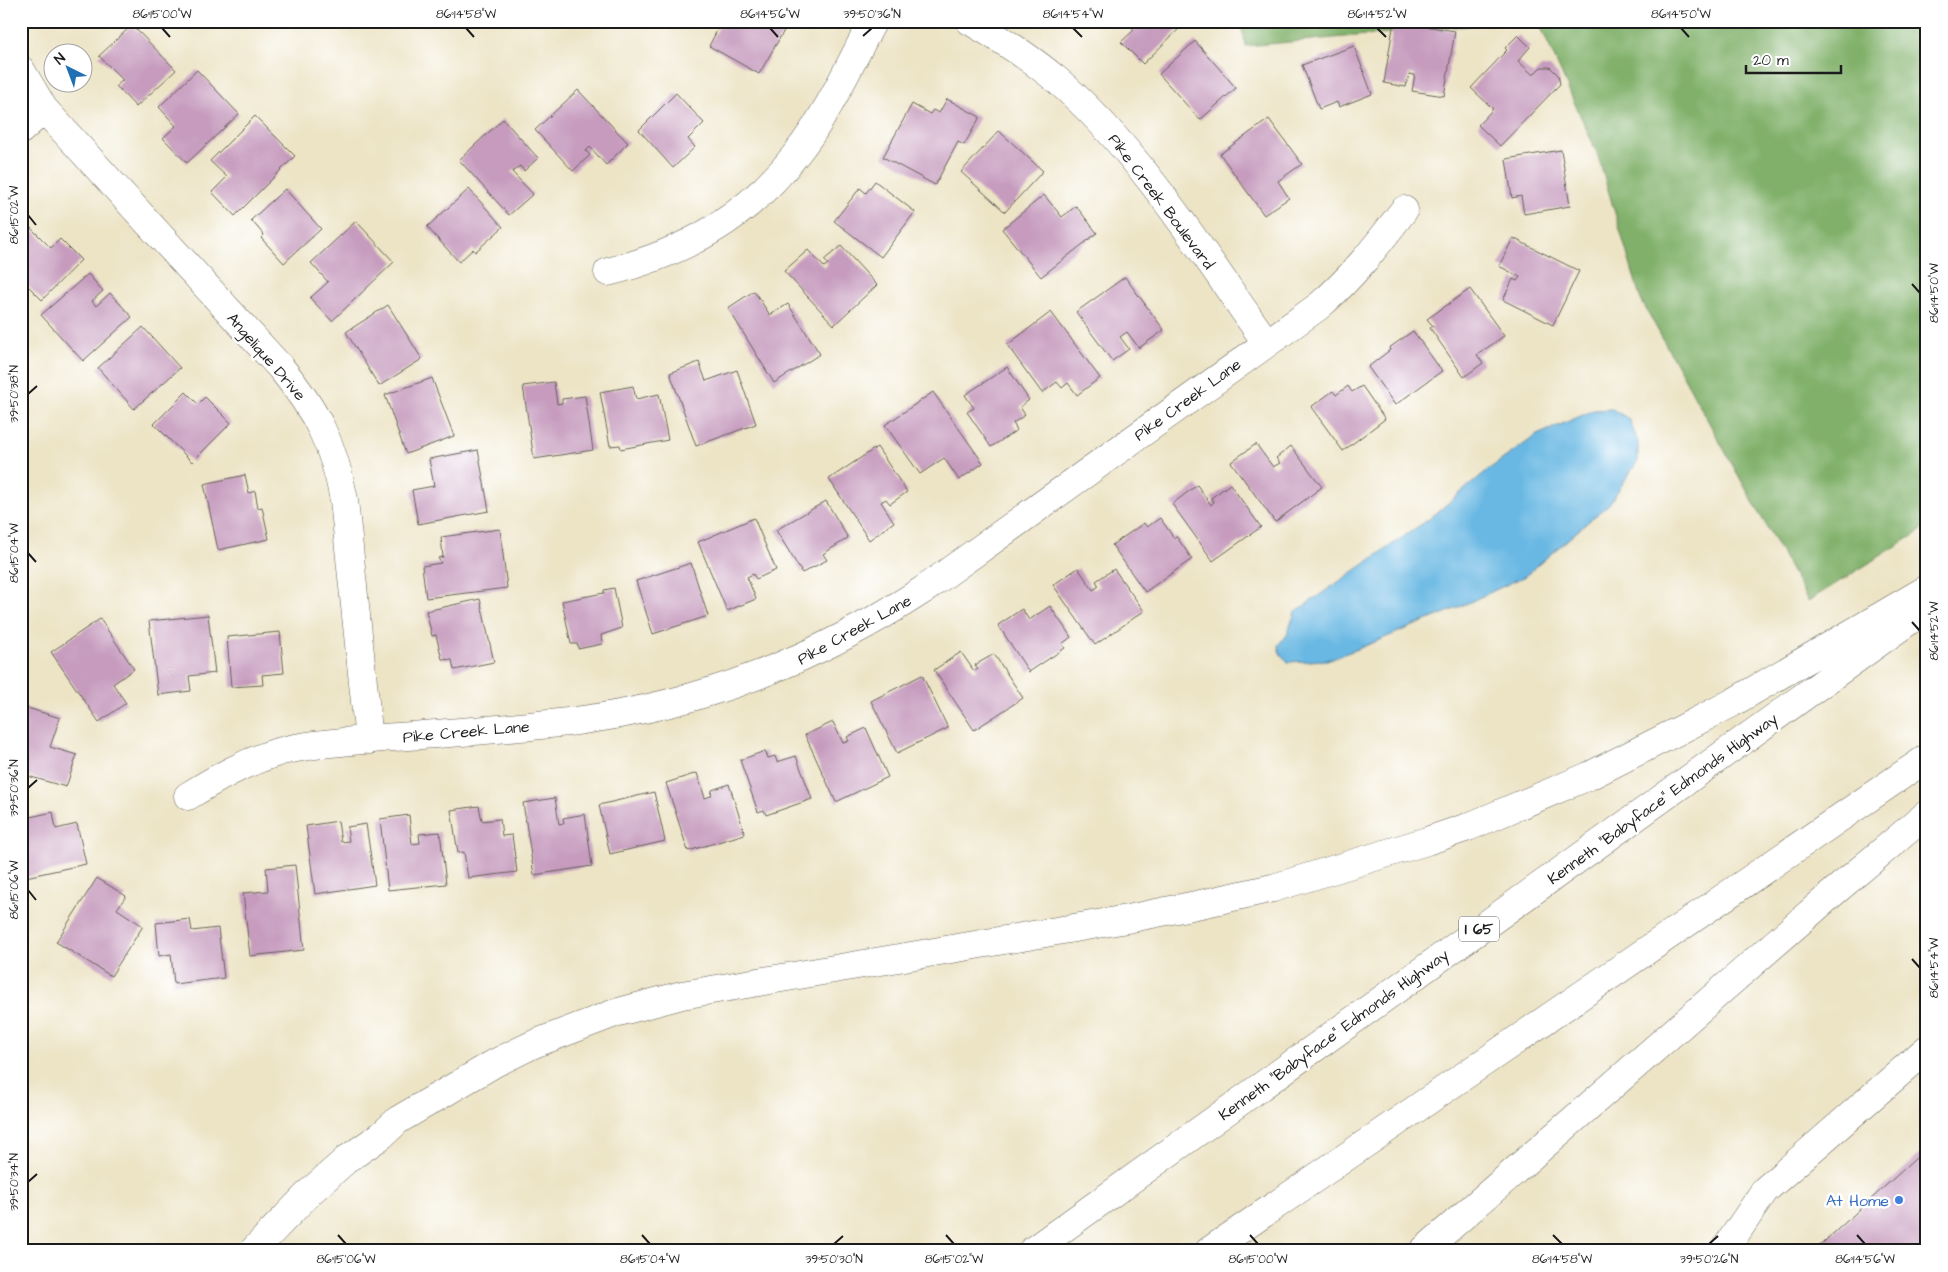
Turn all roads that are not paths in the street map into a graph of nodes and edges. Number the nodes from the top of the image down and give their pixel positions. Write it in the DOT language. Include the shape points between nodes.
graph roads {
  1 [pos="873,21"];
  2 [pos="970,21"];
  3 [pos="21,70"];
  4 [pos="44,109"];
  5 [pos="21,130"];
  6 [pos="1404,210"];
  7 [pos="608,272"];
  8 [pos="1266,342"];
  9 [pos="1927,589"];
  10 [pos="1927,608"];
  11 [pos="369,740"];
  12 [pos="1927,758"];
  13 [pos="188,796"];
  14 [pos="1927,814"];
  15 [pos="1927,1049"];
  16 [pos="253,1251"];
  17 [pos="1032,1251"];
  18 [pos="1209,1251"];
  19 [pos="1422,1251"];
  20 [pos="1724,1251"];
  1 -- 7 [label="main road" via="813,131 775,179 726,222 702,237 661,256"];
  2 -- 8 [label="main road, Pike Creek Boulevard" via="1015,48 1052,76 1113,136 1166,203"];
  3 -- 4 [label="main road, Angelique Drive"];
  4 -- 5 [label="main road"];
  4 -- 11 [label="main road, Angelique Drive" via="281,368 315,415 331,447 344,500"];
  6 -- 8 [label="main road, Pike Creek Lane" via="1339,289"];
  8 -- 11 [label="main road, Pike Creek Lane" via="923,590 870,623 803,658 704,694 614,715"];
  9 -- 16 [label="main road" via="1732,703 1589,776 1427,841 1273,888 1201,904 682,995 574,1028 495,1063 398,1120 310,1192"];
  10 -- 17 [label="main road, Kenneth \"Babyface\" Edmonds Highway / I 65"];
  11 -- 13 [label="main road, Pike Creek Lane" via="278,753 236,768"];
  12 -- 18 [label="main road"];
  14 -- 19 [label="main road"];
  15 -- 20 [label="main road" via="1765,1190"];
}
